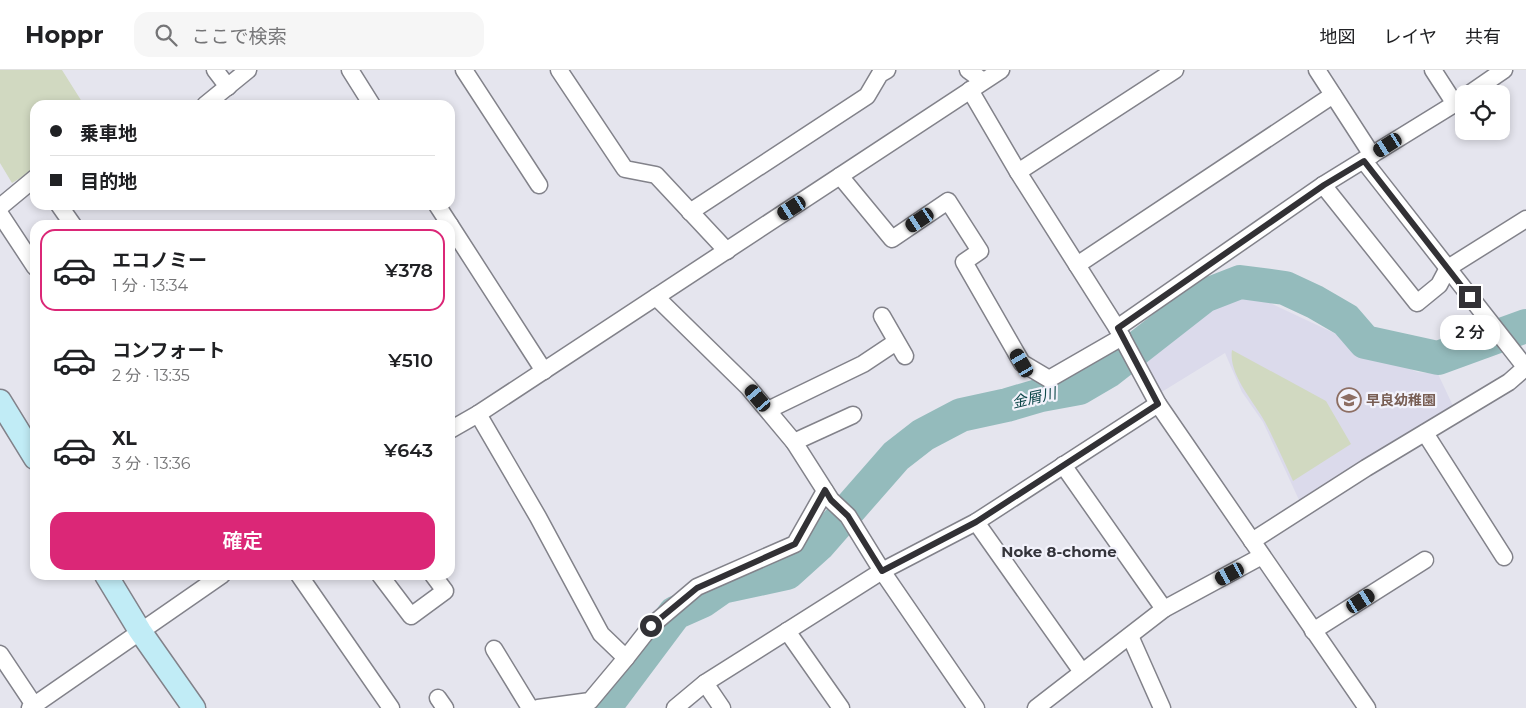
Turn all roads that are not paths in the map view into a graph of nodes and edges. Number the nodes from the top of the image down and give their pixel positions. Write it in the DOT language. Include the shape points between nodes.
graph roads {
  1 [pos="215,70"];
  2 [pos="248,70"];
  3 [pos="350,70"];
  4 [pos="464,70"];
  5 [pos="559,70"];
  6 [pos="887,70"];
  7 [pos="968,70"];
  8 [pos="1001,70"];
  9 [pos="1174,70"];
  10 [pos="1318,70"];
  11 [pos="1433,70"];
  12 [pos="1504,70"];
  13 [pos="1482,85"];
  14 [pos="977,86"];
  15 [pos="228,87"];
  16 [pos="1333,95"];
  17 [pos="1455,95"];
  18 [pos="211,100"];
  19 [pos="369,100"];
  20 [pos="1455,103"];
  21 [pos="1368,158"];
  22 [pos="1018,172"];
  23 [pos="840,176"];
  24 [pos="30,182"];
  25 [pos="539,185"];
  26 [pos="1324,185"];
  27 [pos="0,207"];
  28 [pos="690,212"];
  29 [pos="0,214"];
  30 [pos="1526,219"];
  31 [pos="455,233"];
  32 [pos="727,251"];
  33 [pos="30,259"];
  34 [pos="1077,265"];
  35 [pos="1448,268"];
  36 [pos="656,297"];
  37 [pos="882,316"];
  38 [pos="1121,336"];
  39 [pos="896,342"];
  40 [pos="905,356"];
  41 [pos="1526,367"];
  42 [pos="544,371"];
  43 [pos="0,401"];
  44 [pos="1158,404"];
  45 [pos="768,410"];
  46 [pos="478,414"];
  47 [pos="853,415"];
  48 [pos="455,427"];
  49 [pos="1425,433"];
  50 [pos="794,442"];
  51 [pos="30,450"];
  52 [pos="1063,465"];
  53 [pos="828,495"];
  54 [pos="976,522"];
  55 [pos="1252,541"];
  56 [pos="1262,556"];
  57 [pos="1504,557"];
  58 [pos="1425,560"];
  59 [pos="882,571"];
  60 [pos="109,580"];
  61 [pos="215,580"];
  62 [pos="302,580"];
  63 [pos="384,580"];
  64 [pos="437,580"];
  65 [pos="1164,609"];
  66 [pos="140,631"];
  67 [pos="787,631"];
  68 [pos="1313,632"];
  69 [pos="1130,636"];
  70 [pos="494,649"];
  71 [pos="0,654"];
  72 [pos="626,658"];
  73 [pos="1082,672"];
  74 [pos="705,683"];
  75 [pos="32,707"];
  76 [pos="194,708"];
  77 [pos="391,708"];
  78 [pos="530,708"];
  79 [pos="538,708"];
  80 [pos="674,708"];
  81 [pos="722,708"];
  82 [pos="841,708"];
  83 [pos="976,708"];
  84 [pos="1036,708"];
  85 [pos="1162,708"];
  86 [pos="1367,708"];
  1 -- 15 [label="street"];
  2 -- 15 [label="street"];
  3 -- 19 [label="street"];
  4 -- 25 [label="street"];
  5 -- 28 [label="street" via="624,170 656,175"];
  6 -- 28 [label="street" via="880,74 867,96"];
  7 -- 14 [label="street"];
  8 -- 14 [label="street"];
  9 -- 22 [label="street"];
  10 -- 16 [label="street"];
  11 -- 17 [label="street"];
  12 -- 13 [label="street"];
  14 -- 22 [label="street"];
  14 -- 23 [label="street"];
  15 -- 18 [label="street"];
  16 -- 21 [label="street"];
  16 -- 34 [label="street"];
  20 -- 21 [label="street"];
  21 -- 26 [label="street"];
  21 -- 35 [label="street"];
  22 -- 34 [label="street"];
  23 -- 32 [label="street"];
  23 -- 38 [label="street" via="892,238 948,201 980,251 964,262 1022,363 1049,379"];
  24 -- 27 [label="street"];
  26 -- 35 [label="street" via="1417,303 1439,285"];
  26 -- 38 [label="street"];
  28 -- 32 [label="street"];
  29 -- 33 [label="street"];
  30 -- 35 [label="street"];
  31 -- 42 [label="street"];
  32 -- 36 [label="street"];
  34 -- 38 [label="street"];
  35 -- 41 [label="street"];
  36 -- 42 [label="street"];
  36 -- 45 [label="street"];
  37 -- 39 [label="street"];
  38 -- 44 [label="street"];
  39 -- 40 [label="street"];
  39 -- 45 [label="street" via="863,364"];
  41 -- 49 [label="street" via="1509,382"];
  42 -- 46 [label="street"];
  43 -- 51 [label="street"];
  44 -- 52 [label="street"];
  44 -- 55 [label="street"];
  45 -- 50 [label="street"];
  46 -- 48 [label="street"];
  46 -- 72 [label="street" via="601,634"];
  47 -- 50 [label="street"];
  49 -- 55 [label="street"];
  49 -- 57 [label="street"];
  50 -- 53 [label="street"];
  52 -- 54 [label="street"];
  52 -- 65 [label="street"];
  53 -- 59 [label="street" via="848,516"];
  53 -- 72 [label="street" via="795,544 697,588 651,626"];
  54 -- 59 [label="street"];
  54 -- 73 [label="street"];
  55 -- 56 [label="street"];
  56 -- 65 [label="street"];
  56 -- 68 [label="street"];
  58 -- 68 [label="street"];
  59 -- 67 [label="street"];
  59 -- 83 [label="street"];
  60 -- 66 [label="street"];
  61 -- 66 [label="street"];
  62 -- 77 [label="street"];
  63 -- 64 [label="street" via="410,616 445,591"];
  65 -- 69 [label="street"];
  66 -- 75 [label="street"];
  66 -- 76 [label="street"];
  67 -- 74 [label="street"];
  67 -- 82 [label="street"];
  68 -- 86 [label="street"];
  69 -- 73 [label="street"];
  69 -- 85 [label="street"];
  70 -- 78 [label="street"];
  71 -- 75 [label="street"];
  72 -- 79 [label="street" via="590,701"];
  73 -- 84 [label="street"];
  74 -- 80 [label="street"];
  74 -- 81 [label="street"];
}
